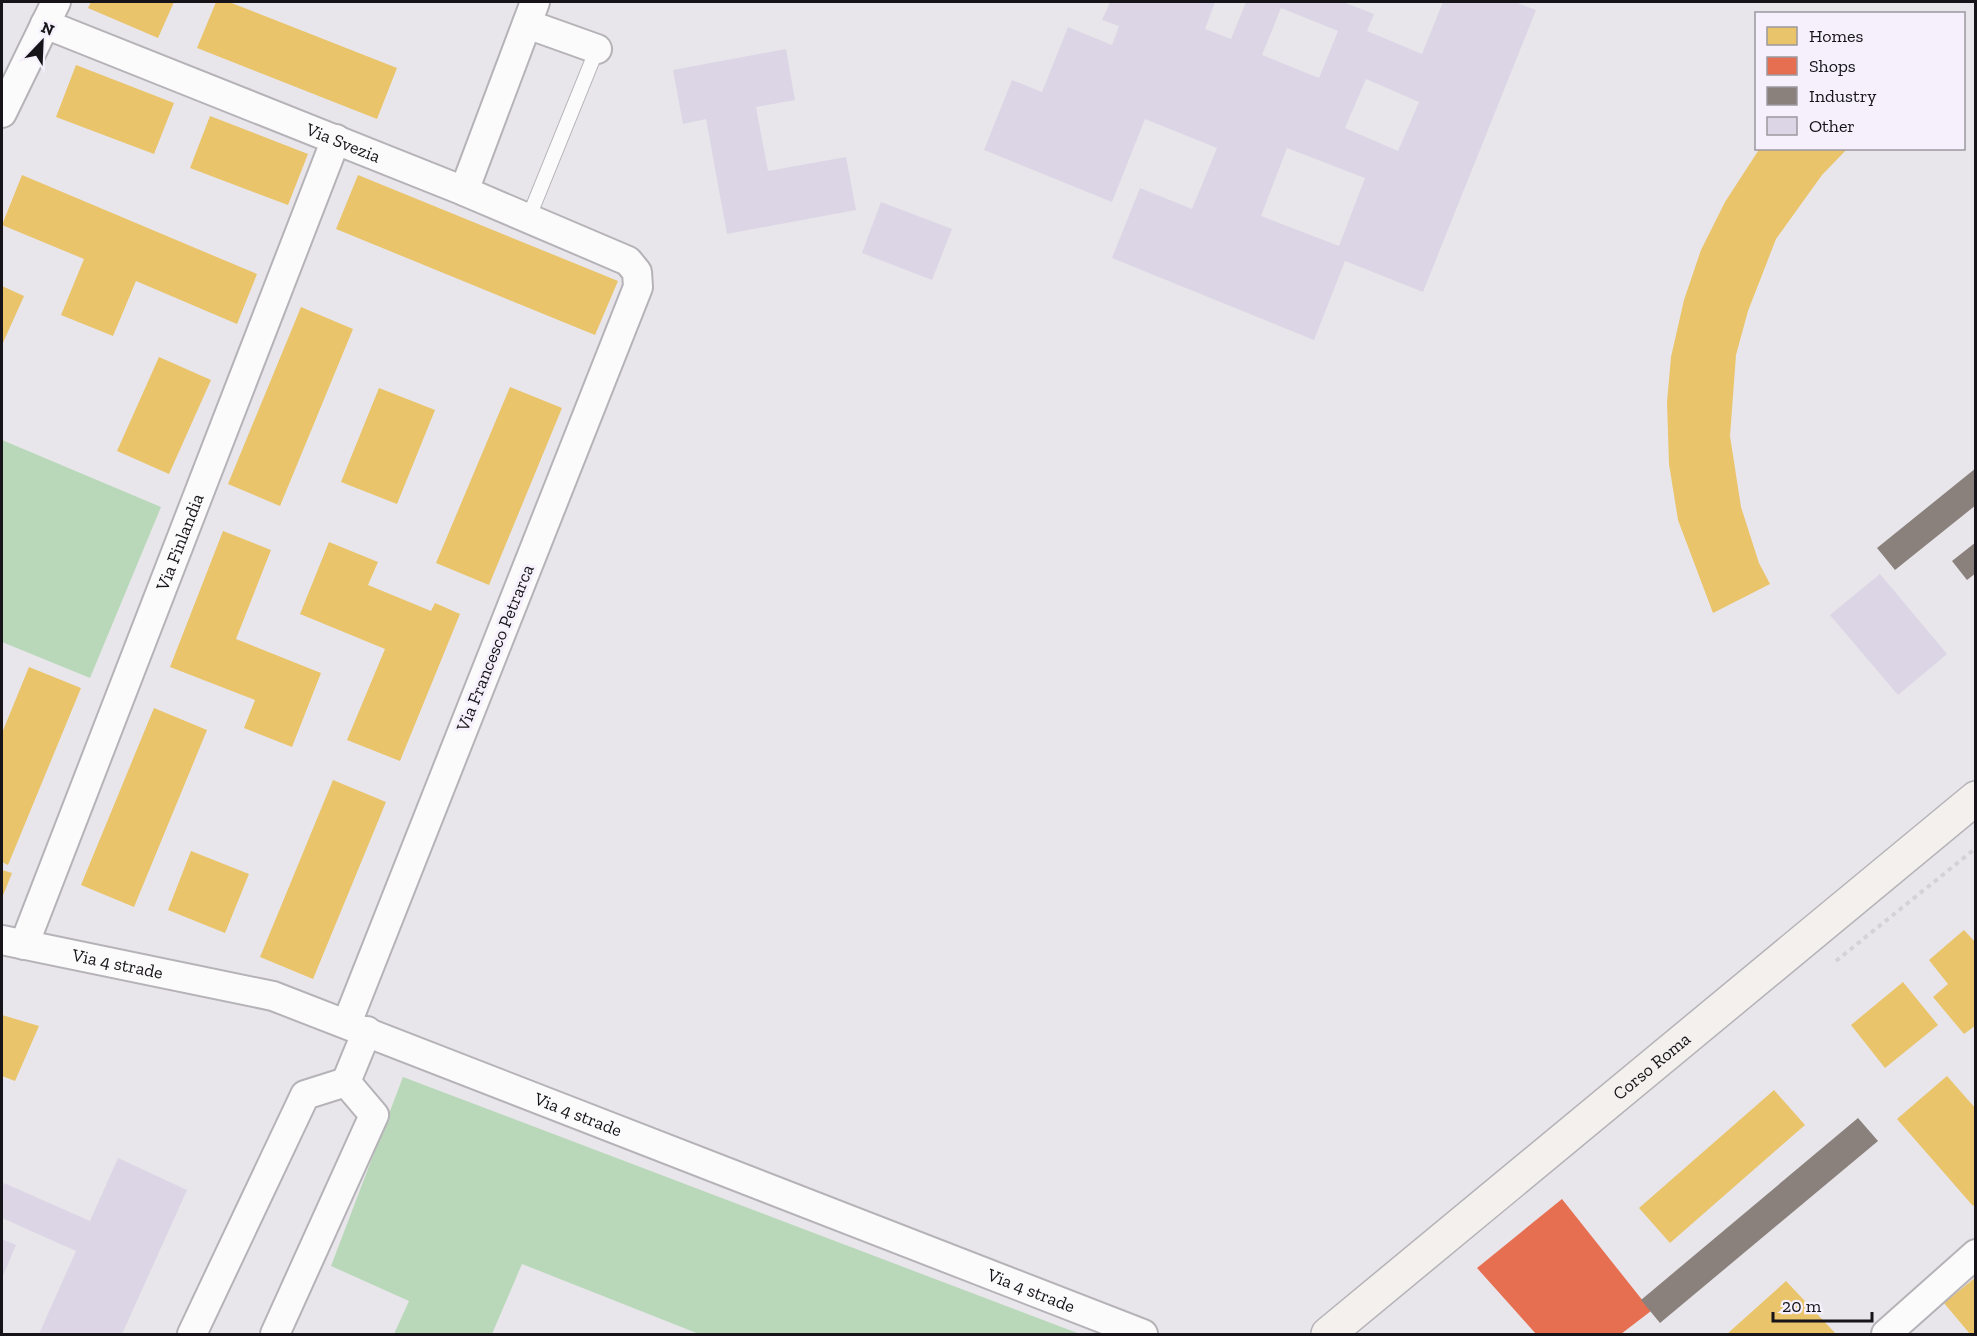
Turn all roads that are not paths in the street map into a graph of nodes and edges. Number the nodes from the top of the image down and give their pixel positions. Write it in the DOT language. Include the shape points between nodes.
graph roads {
  1 [pos="50,13"];
  2 [pos="531,13"];
  3 [pos="597,49"];
  4 [pos="2,113"];
  5 [pos="336,139"];
  6 [pos="464,191"];
  7 [pos="528,219"];
  8 [pos="637,272"];
  9 [pos="1976,798"];
  10 [pos="13,943"];
  11 [pos="357,1027"];
  12 [pos="346,1082"];
  13 [pos="1976,1254"];
  14 [pos="192,1335"];
  15 [pos="275,1335"];
  16 [pos="1143,1335"];
  17 [pos="1328,1335"];
  18 [pos="1886,1335"];
  1 -- 4 [label="street"];
  1 -- 5 [label="street, Via Svezia"];
  2 -- 3 [label="street"];
  2 -- 6 [label="street"];
  3 -- 7 [label="lane"];
  5 -- 6 [label="street, Via Svezia"];
  5 -- 10 [label="street, Via Finlandia"];
  6 -- 7 [label="street, Via Svezia"];
  7 -- 8 [label="street, Via Svezia" via="628,261"];
  8 -- 11 [label="street, Via Francesco Petrarca" via="638,287"];
  9 -- 17 [label="main road, Corso Roma"];
  10 -- 11 [label="street, Via 4 strade" via="273,996"];
  11 -- 12 [label="street, Via Francesco Petrarca"];
  11 -- 16 [label="street, Via 4 strade"];
  12 -- 14 [label="street" via="305,1095"];
  12 -- 15 [label="street" via="374,1114"];
  13 -- 18 [label="street"];
}
